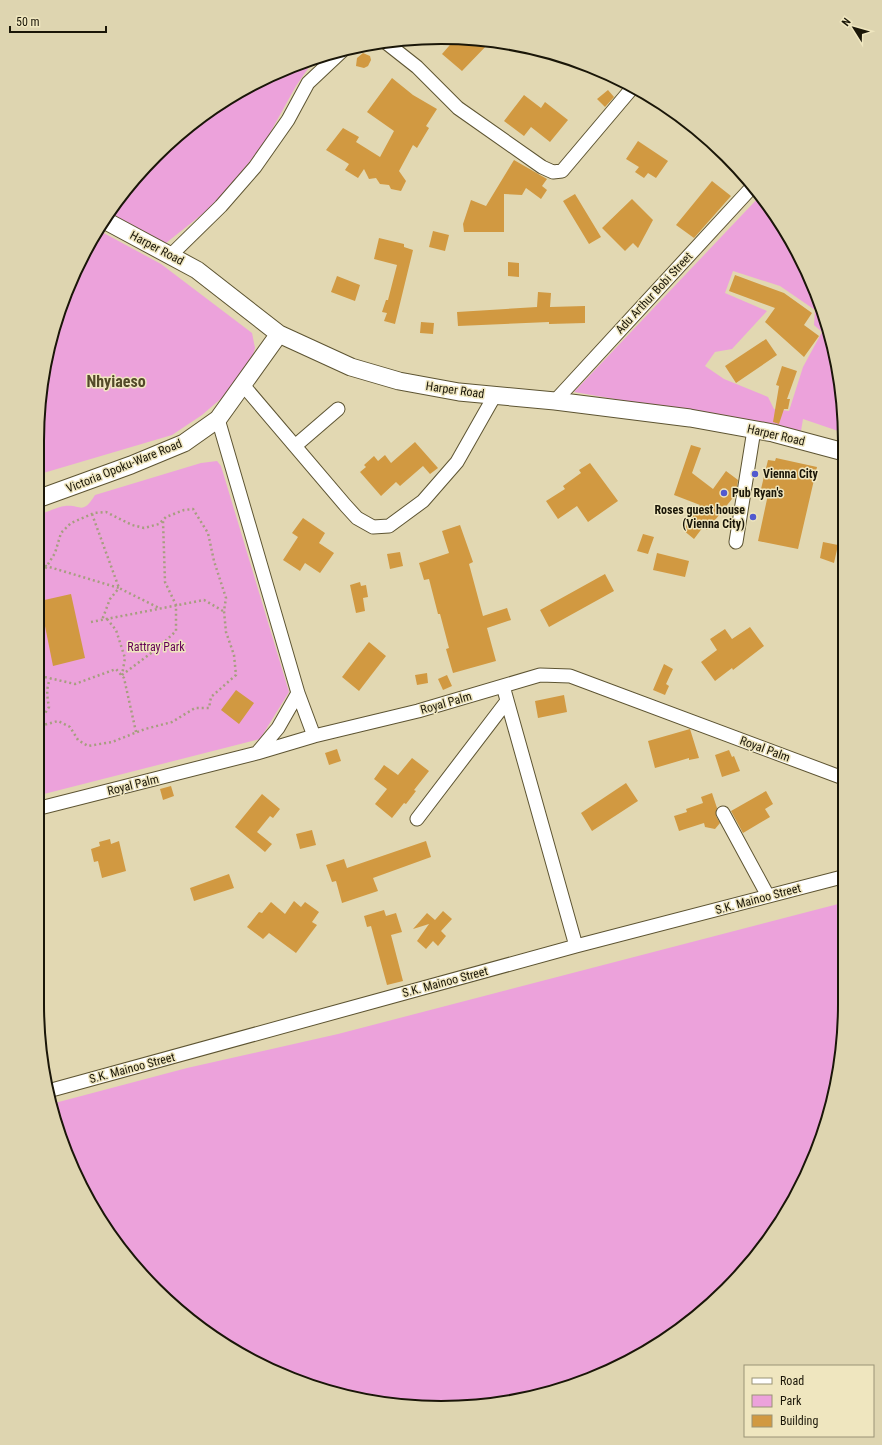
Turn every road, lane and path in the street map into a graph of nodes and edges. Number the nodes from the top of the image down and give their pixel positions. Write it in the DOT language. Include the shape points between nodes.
graph roads {
  1 [pos="392,47"];
  2 [pos="333,59"];
  3 [pos="629,91"];
  4 [pos="749,191"];
  5 [pos="109,223"];
  6 [pos="170,256"];
  7 [pos="279,334"];
  8 [pos="243,385"];
  9 [pos="495,395"];
  10 [pos="555,400"];
  11 [pos="338,409"];
  12 [pos="218,419"];
  13 [pos="754,430"];
  14 [pos="295,446"];
  15 [pos="838,450"];
  16 [pos="44,497"];
  17 [pos="92,514"];
  18 [pos="163,521"];
  19 [pos="736,542"];
  20 [pos="46,566"];
  21 [pos="44,570"];
  22 [pos="119,588"];
  23 [pos="176,605"];
  24 [pos="160,608"];
  25 [pos="224,611"];
  26 [pos="108,619"];
  27 [pos="102,620"];
  28 [pos="91,622"];
  29 [pos="122,675"];
  30 [pos="44,677"];
  31 [pos="50,679"];
  32 [pos="503,686"];
  33 [pos="298,693"];
  34 [pos="507,701"];
  35 [pos="44,715"];
  36 [pos="44,725"];
  37 [pos="136,732"];
  38 [pos="314,736"];
  39 [pos="257,753"];
  40 [pos="838,776"];
  41 [pos="44,807"];
  42 [pos="723,812"];
  43 [pos="418,819"];
  44 [pos="838,878"];
  45 [pos="768,896"];
  46 [pos="576,946"];
  47 [pos="54,1089"];
  1 -- 3 [label="street" via="417,67 458,108 542,168 553,172 562,171"];
  2 -- 6 [label="street" via="308,84 288,120 255,167 221,206"];
  4 -- 10 [label="street, Adu Arthur Bobi Street"];
  5 -- 6 [label="main road, Harper Road"];
  6 -- 7 [label="main road, Harper Road" via="197,270"];
  7 -- 8 [label="main road, Victoria Opoku-Ware Road"];
  7 -- 9 [label="main road, Harper Road" via="351,367 399,381 460,392"];
  8 -- 12 [label="main road, Victoria Opoku-Ware Road"];
  8 -- 14 [label="street"];
  9 -- 10 [label="main road, Harper Road"];
  9 -- 14 [label="street" via="457,462 424,501 389,526 373,527 357,518"];
  10 -- 13 [label="main road, Harper Road" via="690,418"];
  11 -- 14 [label="street"];
  12 -- 16 [label="main road, Victoria Opoku-Ware Road" via="184,443"];
  12 -- 33 [label="street"];
  13 -- 15 [label="main road, Harper Road"];
  13 -- 19 [label="street"];
  17 -- 18 [label="path" via="106,512 144,528"];
  17 -- 20 [label="path" via="71,523 61,533 55,553"];
  17 -- 22 [label="path"];
  18 -- 23 [label="path" via="165,582"];
  18 -- 25 [label="path" via="184,510 193,509 208,533 226,598"];
  20 -- 21 [label="path"];
  20 -- 22 [label="path"];
  22 -- 24 [label="path"];
  22 -- 27 [label="path" via="110,599"];
  23 -- 24 [label="path"];
  23 -- 25 [label="path" via="204,600"];
  23 -- 29 [label="path" via="176,630 159,647"];
  24 -- 26 [label="path"];
  25 -- 37 [label="path" via="236,675 211,697 209,708 196,708 172,722"];
  26 -- 27 [label="path"];
  26 -- 29 [label="path" via="116,630 125,658"];
  27 -- 28 [label="path"];
  29 -- 31 [label="path" via="116,669 75,684"];
  29 -- 37 [label="path"];
  30 -- 31 [label="path"];
  31 -- 35 [label="path" via="47,686 49,707"];
  32 -- 34 [label="street"];
  32 -- 38 [label="street, Royal Palm" via="418,711"];
  32 -- 40 [label="street, Royal Palm" via="540,675 570,676"];
  33 -- 38 [label="street"];
  33 -- 39 [label="street" via="278,728"];
  34 -- 43 [label="street"];
  34 -- 46 [label="street"];
  36 -- 37 [label="path" via="58,721 70,727 78,740 88,746 112,742"];
  38 -- 39 [label="street, Royal Palm"];
  39 -- 41 [label="street, Royal Palm"];
  42 -- 45 [label="street"];
  44 -- 45 [label="street, S.K. Mainoo Street"];
  45 -- 46 [label="street, S.K. Mainoo Street"];
  46 -- 47 [label="street, S.K. Mainoo Street"];
}
